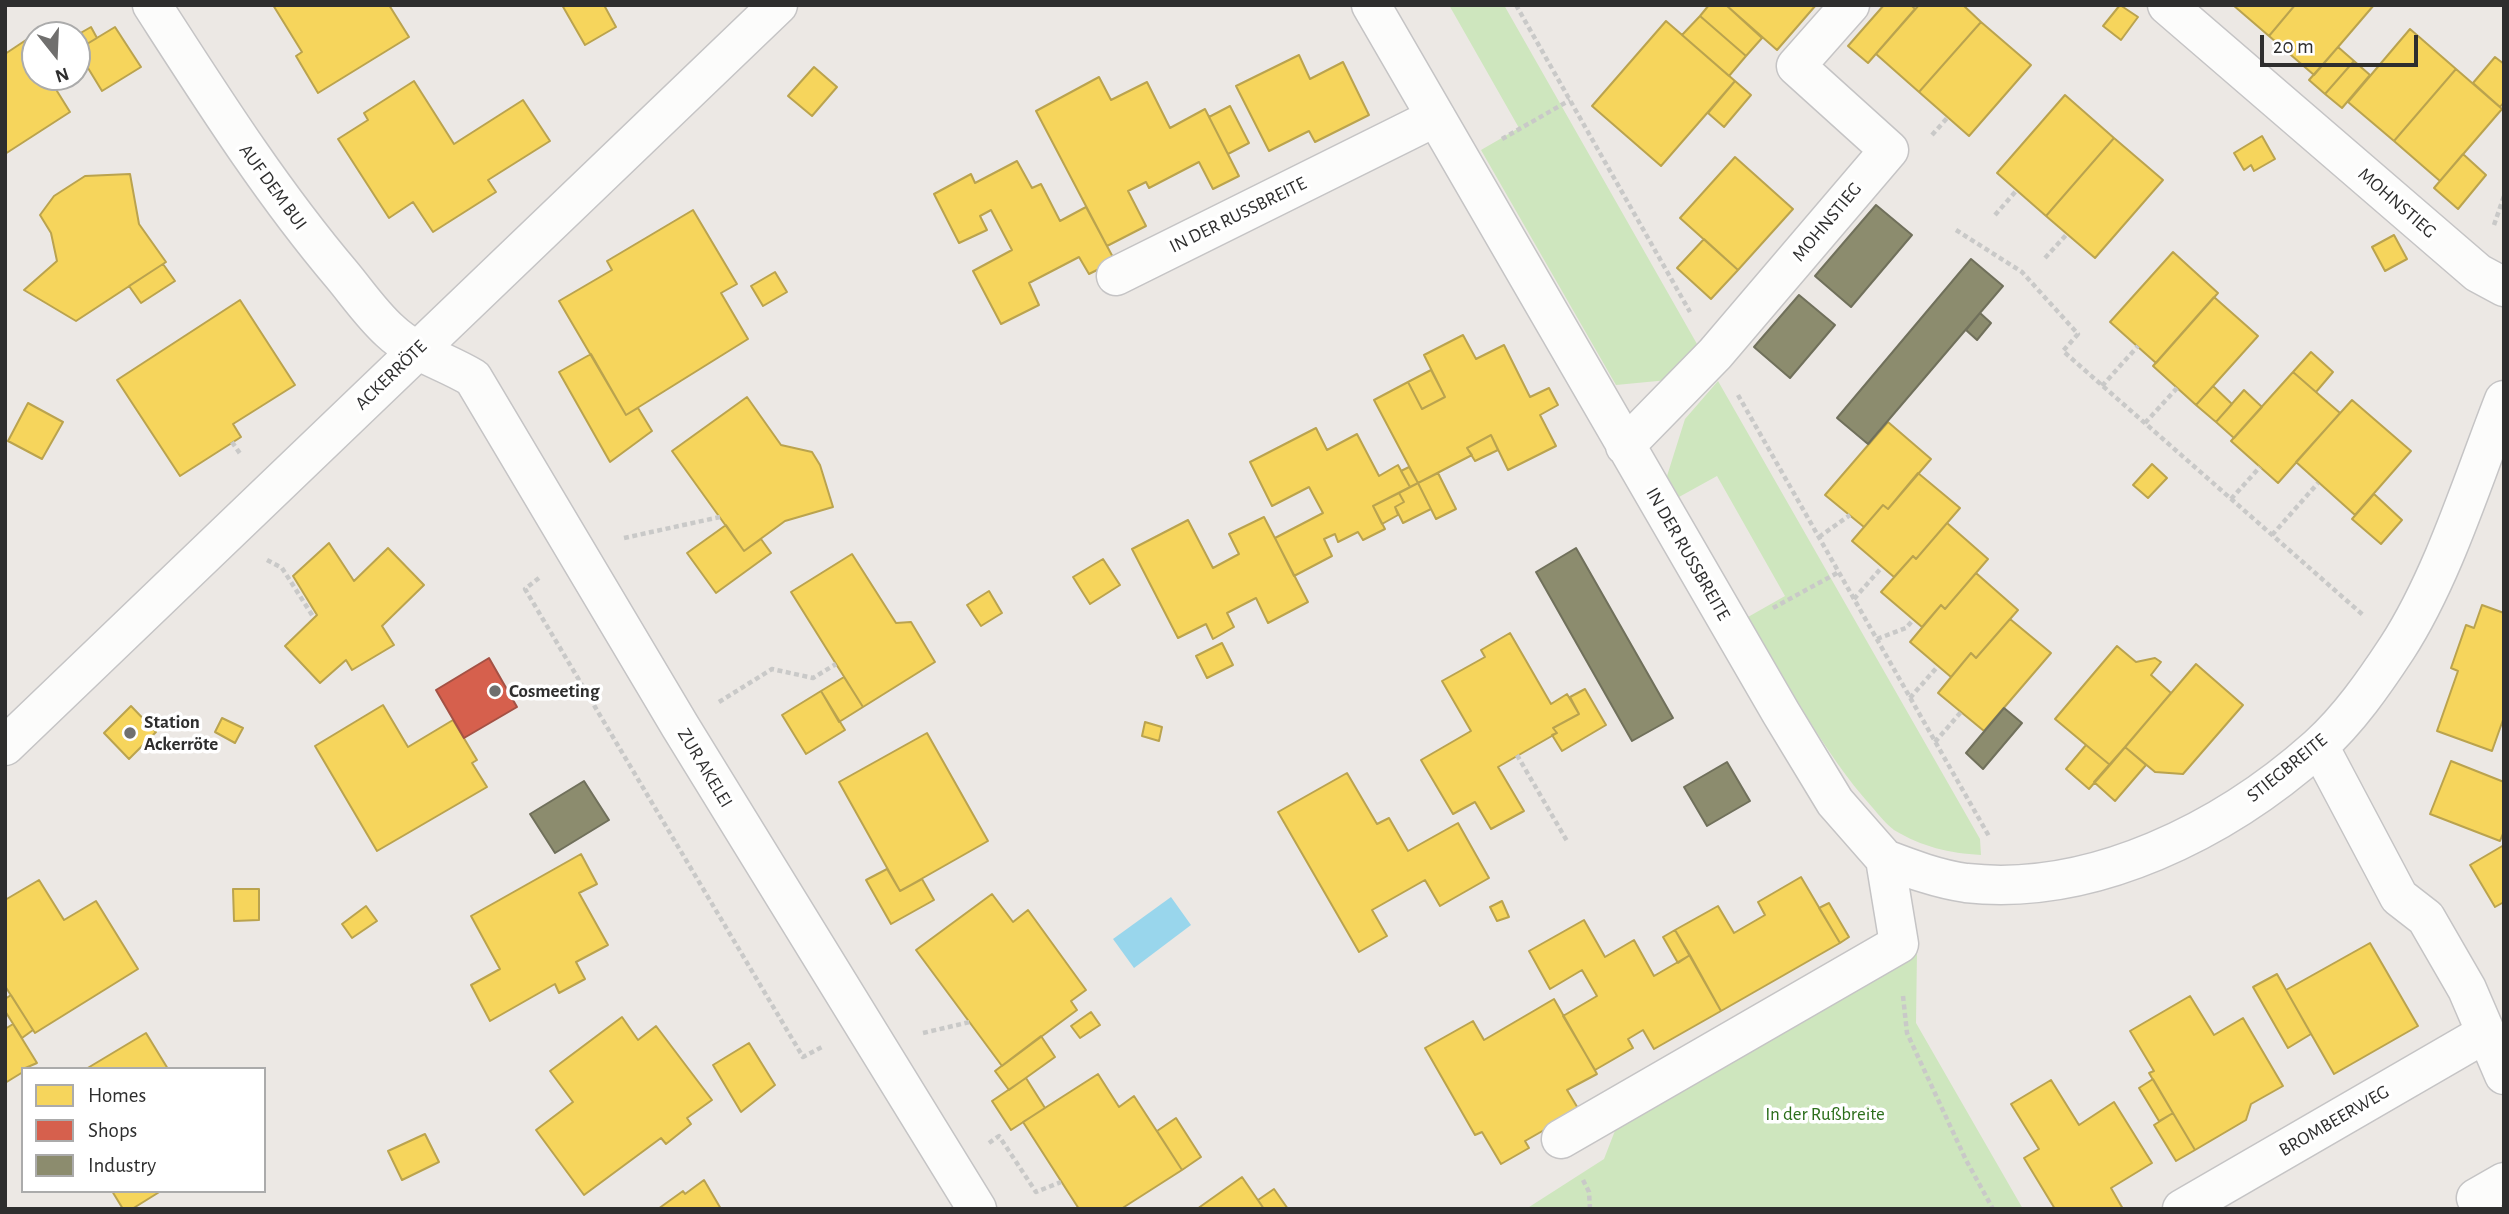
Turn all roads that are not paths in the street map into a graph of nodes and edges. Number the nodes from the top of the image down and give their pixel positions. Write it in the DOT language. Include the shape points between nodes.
graph roads {
  1 [pos="152,5"];
  2 [pos="778,5"];
  3 [pos="1371,5"];
  4 [pos="1850,5"];
  5 [pos="2167,5"];
  6 [pos="1436,117"];
  7 [pos="1116,276"];
  8 [pos="2504,288"];
  9 [pos="416,351"];
  10 [pos="2504,400"];
  11 [pos="1625,446"];
  12 [pos="5,746"];
  13 [pos="2319,746"];
  14 [pos="1885,859"];
  15 [pos="2486,1033"];
  16 [pos="2504,1075"];
  17 [pos="1561,1139"];
  18 [pos="2504,1182"];
  19 [pos="977,1209"];
  20 [pos="2182,1209"];
  21 [pos="2483,1209"];
  1 -- 9 [label="street, AUF DEM BUI" via="248,154 314,242 390,331"];
  2 -- 9 [label="street, ACKERRÖTE"];
  3 -- 6 [label="street, IN DER RUSSBREITE"];
  4 -- 11 [label="street, MOHNSTIEG" via="1796,66 1889,150 1715,354"];
  5 -- 8 [label="street, MOHNSTIEG" via="2478,273"];
  6 -- 7 [label="street, IN DER RUSSBREITE"];
  6 -- 11 [label="street, IN DER RUSSBREITE"];
  9 -- 12 [label="street, ACKERRÖTE"];
  9 -- 19 [label="street, ZUR AKELEI" via="473,377 680,726"];
  10 -- 13 [label="street, STIEGBREITE" via="2456,523 2398,646 2359,702"];
  11 -- 14 [label="street, IN DER RUSSBREITE" via="1835,802"];
  13 -- 14 [label="street, STIEGBREITE" via="2230,813 2182,840 2099,870 2015,883 1967,883"];
  13 -- 15 [label="street" via="2399,897 2426,918 2467,989"];
  14 -- 17 [label="street" via="1899,944"];
  15 -- 16 [label="street"];
  15 -- 20 [label="street, BROMBEERWEG"];
  18 -- 21 [label="street" via="2476,1198"];
}
